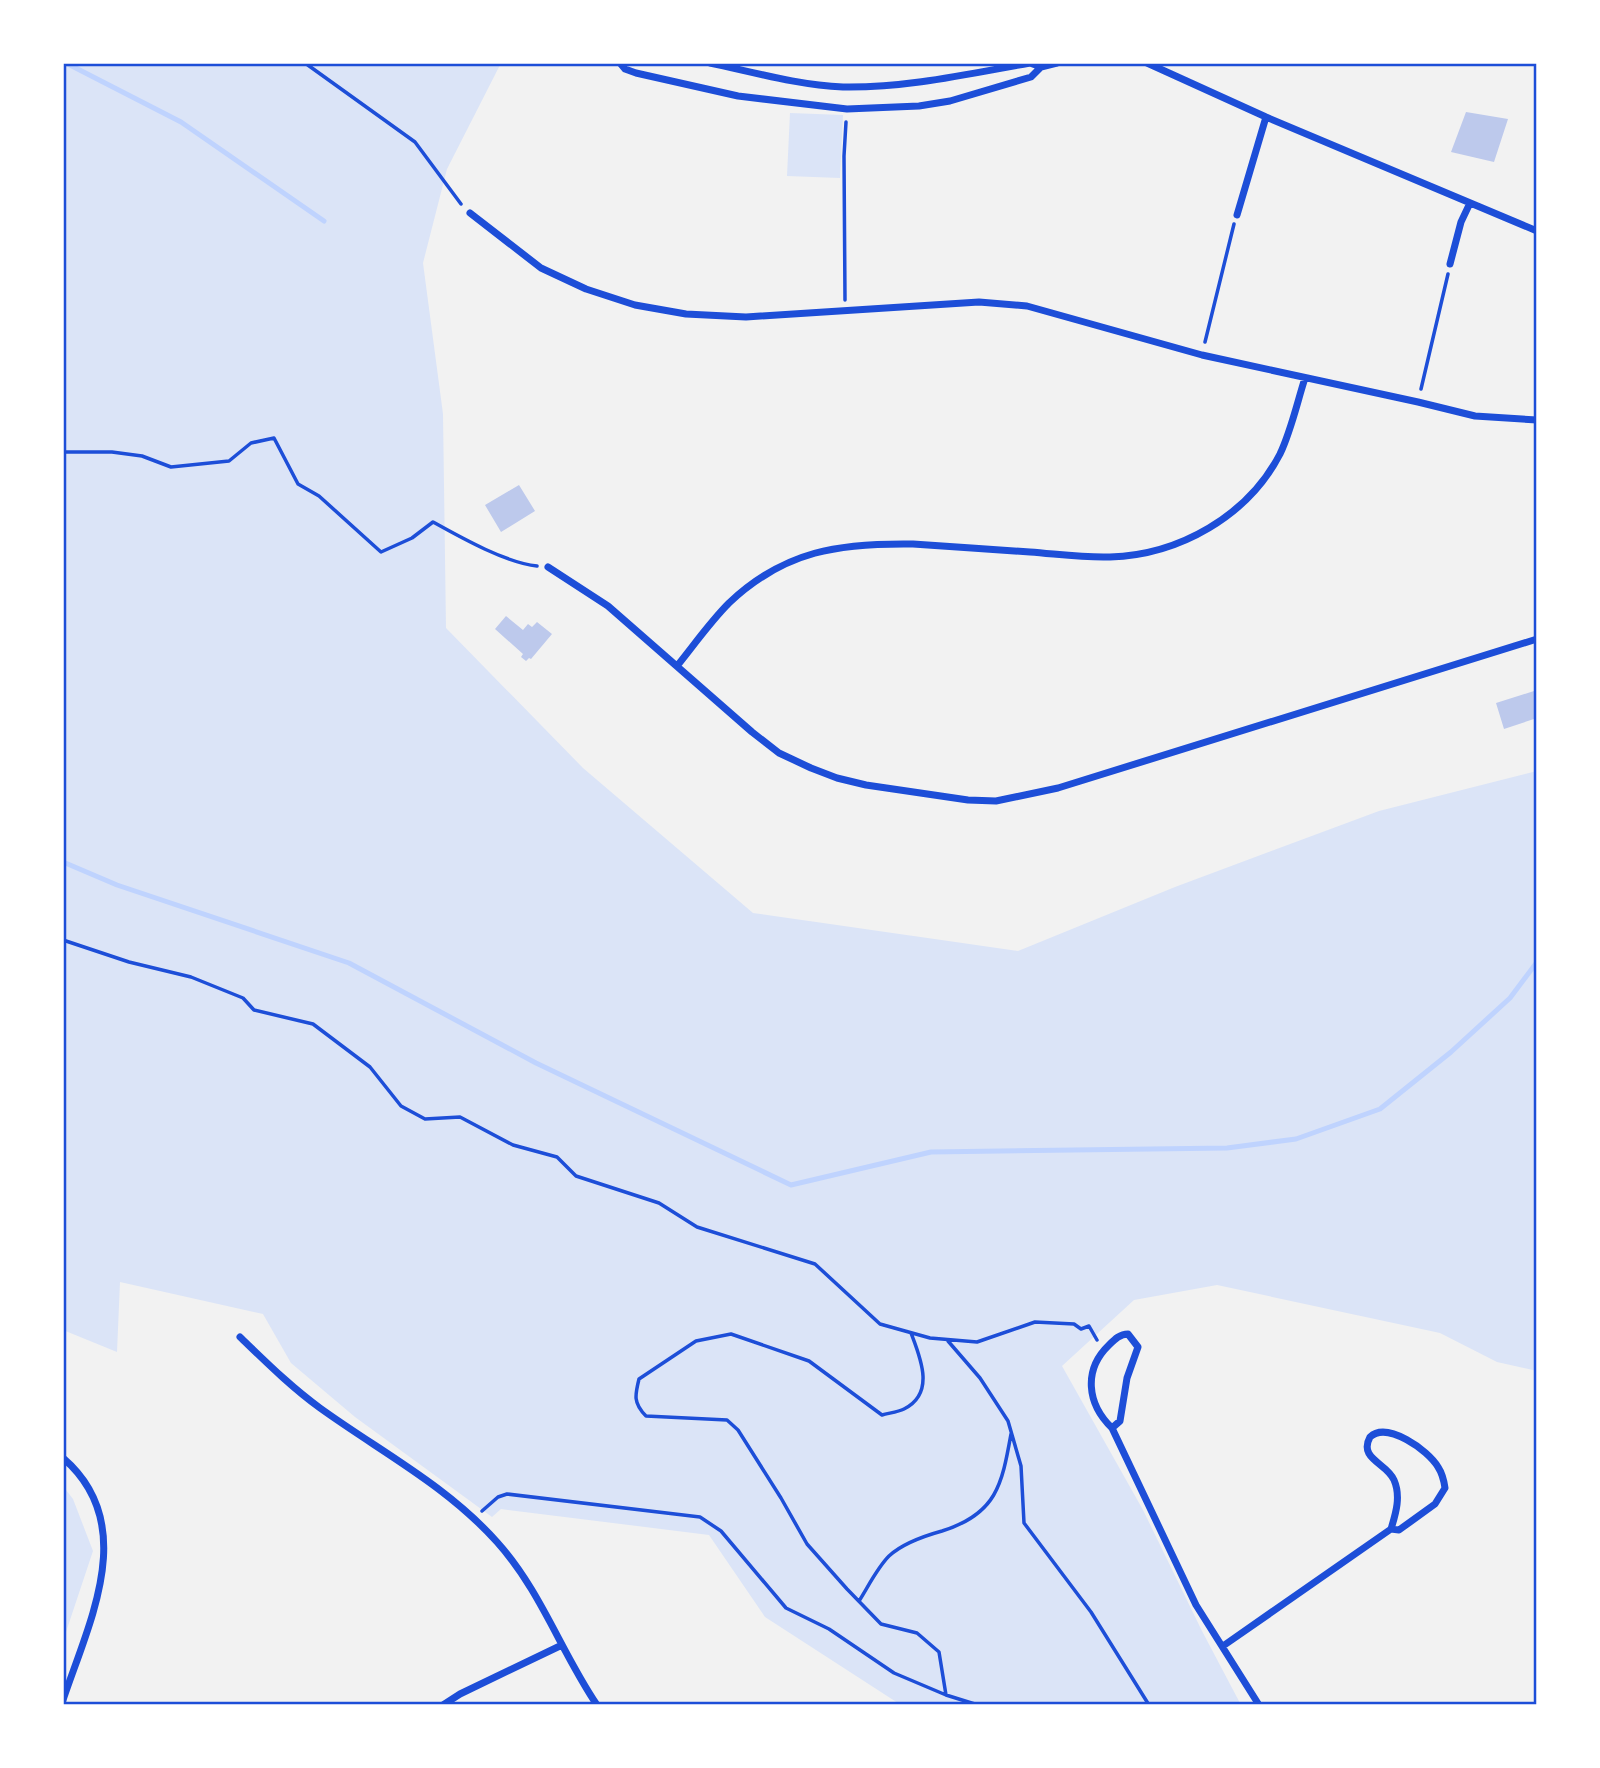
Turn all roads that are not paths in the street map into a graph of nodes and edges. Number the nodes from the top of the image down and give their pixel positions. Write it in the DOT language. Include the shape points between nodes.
graph roads {
  1 [pos="620,63"];
  2 [pos="710,63"];
  3 [pos="1057,63"];
  4 [pos="1147,63"];
  5 [pos="1041,67"];
  6 [pos="1266,117"];
  7 [pos="1470,203"];
  8 [pos="470,213"];
  9 [pos="1237,215"];
  10 [pos="1537,231"];
  11 [pos="1450,264"];
  12 [pos="1305,378"];
  13 [pos="1537,420"];
  14 [pos="548,567"];
  15 [pos="1537,639"];
  16 [pos="677,666"];
  17 [pos="240,1337"];
  18 [pos="1112,1428"];
  19 [pos="63,1458"];
  20 [pos="1391,1529"];
  21 [pos="562,1644"];
  22 [pos="1223,1646"];
  23 [pos="63,1699"];
  24 [pos="443,1705"];
  25 [pos="597,1705"];
  26 [pos="1259,1705"];
  1 -- 5 [label="street" via="636,74 737,96 847,109 950,101 1031,78"];
  2 -- 5 [label="street" via="844,87 934,81 1030,63"];
  3 -- 5 [label="street"];
  4 -- 6 [label="street"];
  6 -- 7 [label="street"];
  6 -- 9 [label="street"];
  7 -- 10 [label="street"];
  7 -- 11 [label="street"];
  8 -- 12 [label="street" via="541,268 635,305 746,317 979,302 1027,306 1202,355"];
  12 -- 13 [label="street" via="1475,416"];
  12 -- 16 [label="street" via="1280,453 1265,479 1220,522 1196,536 1167,547 1110,557 913,544 823,550 751,584 727,605"];
  14 -- 16 [label="street" via="608,606"];
  15 -- 16 [label="street" via="1058,788 996,801 866,785 811,768 752,732"];
  17 -- 21 [label="street" via="317,1406 425,1477 474,1519 523,1575"];
  18 -- 18 [label="street" via="1095,1407 1090,1382 1103,1351 1121,1334 1128,1334 1138,1347 1127,1377 1120,1421"];
  18 -- 22 [label="street" via="1196,1605"];
  19 -- 23 [label="street" via="94,1498 104,1543 100,1590"];
  20 -- 20 [label="street" via="1399,1530 1435,1504 1445,1488 1430,1457 1403,1438 1381,1431 1370,1437 1366,1450 1395,1481 1398,1501"];
  20 -- 22 [label="street"];
  21 -- 24 [label="street"];
  21 -- 25 [label="street"];
  22 -- 26 [label="street"];
}
